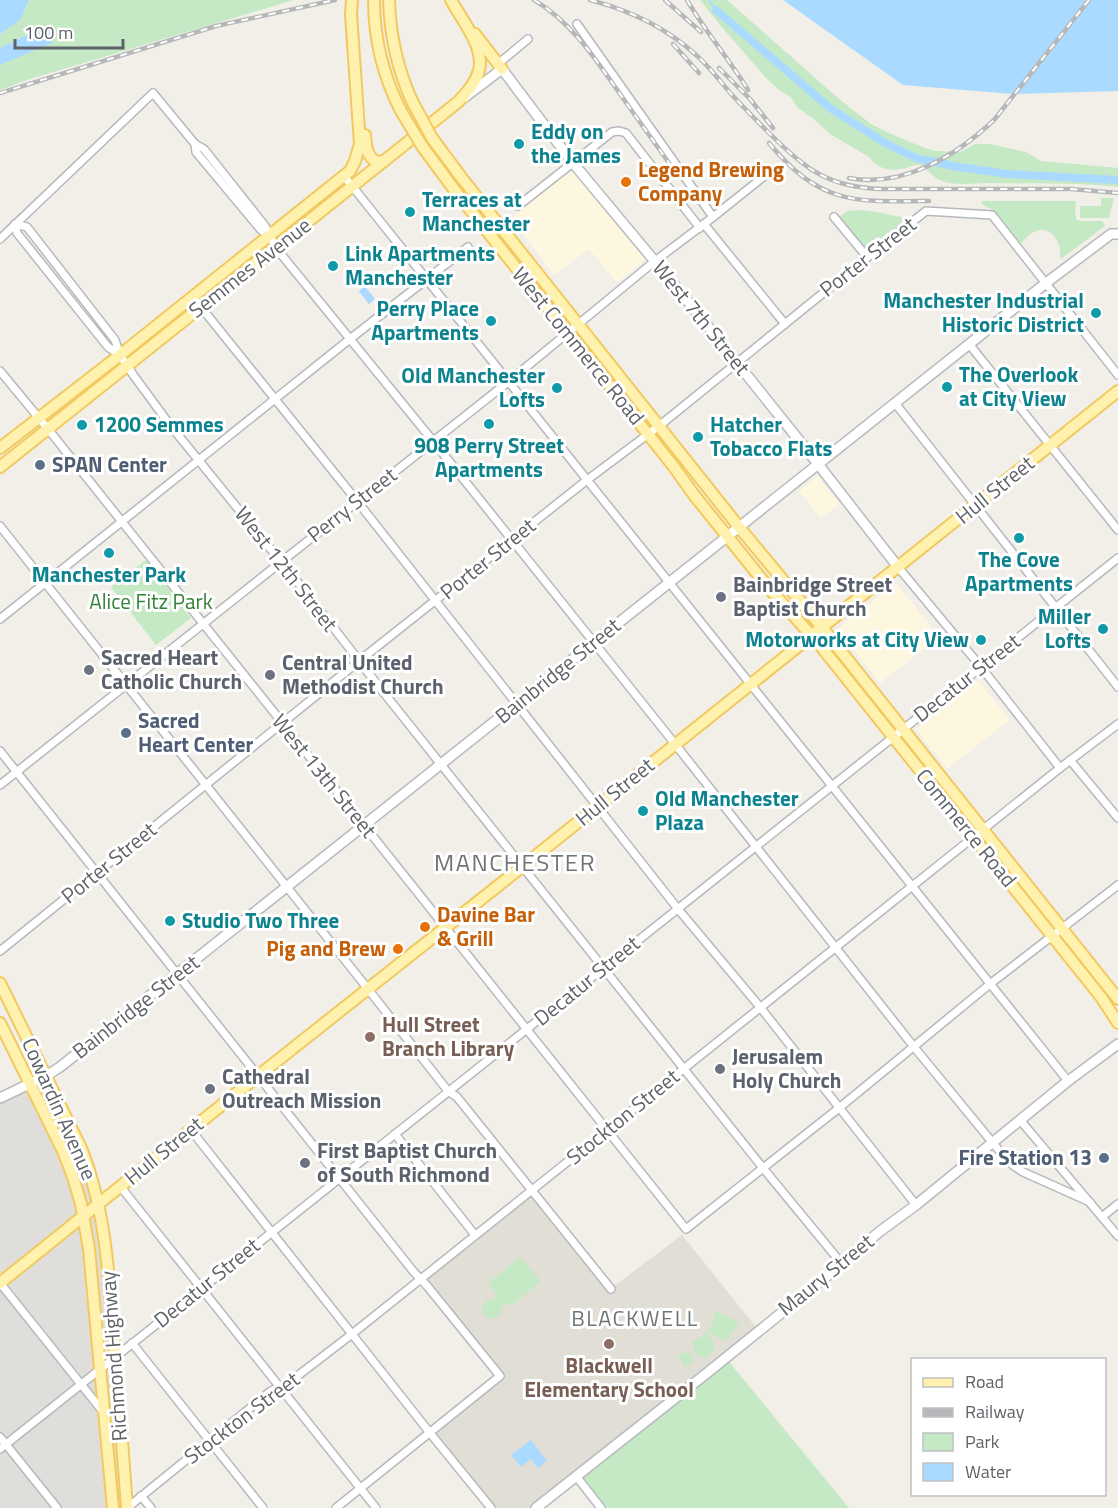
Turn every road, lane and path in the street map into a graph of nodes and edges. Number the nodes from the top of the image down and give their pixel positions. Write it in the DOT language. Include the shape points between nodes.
graph roads {
  1 [pos="352,0"];
  2 [pos="374,0"];
  3 [pos="389,0"];
  4 [pos="451,0"];
  5 [pos="465,22"];
  6 [pos="577,24"];
  7 [pos="528,39"];
  8 [pos="500,67"];
  9 [pos="458,102"];
  10 [pos="358,103"];
  11 [pos="384,161"];
  12 [pos="573,163"];
  13 [pos="772,170"];
  14 [pos="344,176"];
  15 [pos="353,186"];
  16 [pos="518,206"];
  17 [pos="714,216"];
  18 [pos="834,217"];
  19 [pos="15,224"];
  20 [pos="702,226"];
  21 [pos="1114,234"];
  22 [pos="269,235"];
  23 [pos="0,239"];
  24 [pos="468,247"];
  25 [pos="276,248"];
  26 [pos="867,257"];
  27 [pos="656,261"];
  28 [pos="427,279"];
  29 [pos="1046,283"];
  30 [pos="192,296"];
  31 [pos="200,307"];
  32 [pos="578,324"];
  33 [pos="785,324"];
  34 [pos="567,332"];
  35 [pos="350,339"];
  36 [pos="969,344"];
  37 [pos="120,355"];
  38 [pos="737,363"];
  39 [pos="127,366"];
  40 [pos="0,371"];
  41 [pos="1118,375"];
  42 [pos="508,382"];
  43 [pos="1118,391"];
  44 [pos="275,400"];
  45 [pos="895,403"];
  46 [pos="39,418"];
  47 [pos="659,426"];
  48 [pos="48,429"];
  49 [pos="648,434"];
  50 [pos="433,441"];
  51 [pos="1050,446"];
  52 [pos="0,448"];
  53 [pos="199,460"];
  54 [pos="818,465"];
  55 [pos="0,467"];
  56 [pos="587,480"];
  57 [pos="357,501"];
  58 [pos="975,506"];
  59 [pos="122,522"];
  60 [pos="0,526"];
  61 [pos="739,527"];
  62 [pos="1118,530"];
  63 [pos="727,536"];
  64 [pos="512,540"];
  65 [pos="1118,558"];
  66 [pos="280,562"];
  67 [pos="898,567"];
  68 [pos="45,583"];
  69 [pos="669,583"];
  70 [pos="436,601"];
  71 [pos="1055,608"];
  72 [pos="0,619"];
  73 [pos="202,624"];
  74 [pos="822,627"];
  75 [pos="811,635"];
  76 [pos="593,643"];
  77 [pos="359,662"];
  78 [pos="981,667"];
  79 [pos="126,684"];
  80 [pos="750,684"];
  81 [pos="1118,687"];
  82 [pos="517,704"];
  83 [pos="282,724"];
  84 [pos="1118,724"];
  85 [pos="903,729"];
  86 [pos="892,736"];
  87 [pos="675,744"];
  88 [pos="0,751"];
  89 [pos="1070,760"];
  90 [pos="441,764"];
  91 [pos="1060,768"];
  92 [pos="16,772"];
  93 [pos="0,785"];
  94 [pos="207,785"];
  95 [pos="832,786"];
  96 [pos="597,806"];
  97 [pos="1118,818"];
  98 [pos="364,826"];
  99 [pos="983,829"];
  100 [pos="973,837"];
  101 [pos="755,847"];
  102 [pos="523,866"];
  103 [pos="97,874"];
  104 [pos="1118,885"];
  105 [pos="912,886"];
  106 [pos="288,887"];
  107 [pos="678,909"];
  108 [pos="445,928"];
  109 [pos="1063,929"];
  110 [pos="1052,937"];
  111 [pos="836,947"];
  112 [pos="0,951"];
  113 [pos="603,967"];
  114 [pos="178,974"];
  115 [pos="0,983"];
  116 [pos="990,984"];
  117 [pos="368,989"];
  118 [pos="1118,999"];
  119 [pos="760,1007"];
  120 [pos="0,1023"];
  121 [pos="1118,1023"];
  122 [pos="526,1030"];
  123 [pos="1118,1044"];
  124 [pos="914,1047"];
  125 [pos="684,1068"];
  126 [pos="46,1076"];
  127 [pos="258,1076"];
  128 [pos="1068,1081"];
  129 [pos="30,1084"];
  130 [pos="448,1091"];
  131 [pos="0,1098"];
  132 [pos="839,1108"];
  133 [pos="1020,1120"];
  134 [pos="191,1130"];
  135 [pos="606,1131"];
  136 [pos="395,1134"];
  137 [pos="993,1143"];
  138 [pos="763,1168"];
  139 [pos="339,1179"];
  140 [pos="120,1186"];
  141 [pos="531,1190"];
  142 [pos="1090,1202"];
  143 [pos="98,1204"];
  144 [pos="1118,1204"];
  145 [pos="916,1205"];
  146 [pos="84,1215"];
  147 [pos="1102,1217"];
  148 [pos="272,1231"];
  149 [pos="475,1235"];
  150 [pos="1118,1236"];
  151 [pos="842,1264"];
  152 [pos="420,1279"];
  153 [pos="0,1283"];
  154 [pos="200,1288"];
  155 [pos="611,1289"];
  156 [pos="352,1334"];
  157 [pos="132,1343"];
  158 [pos="115,1356"];
  159 [pos="100,1368"];
  160 [pos="81,1384"];
  161 [pos="280,1388"];
  162 [pos="104,1413"];
  163 [pos="430,1433"];
  164 [pos="0,1437"];
  165 [pos="210,1441"];
  166 [pos="3,1446"];
  167 [pos="576,1476"];
  168 [pos="360,1489"];
  169 [pos="141,1496"];
  170 [pos="57,1508"];
  171 [pos="113,1508"];
  172 [pos="127,1508"];
  173 [pos="151,1508"];
  174 [pos="263,1508"];
  175 [pos="336,1508"];
  176 [pos="376,1508"];
  177 [pos="491,1508"];
  178 [pos="536,1508"];
  179 [pos="601,1508"];
  1 -- 10 [label="main road"];
  2 -- 34 [label="main road, West Commerce Road, bridge" via="384,69 401,111 447,181"];
  3 -- 32 [label="main road, West Commerce Road, bridge" via="397,64 432,138"];
  4 -- 5 [label="main road"];
  5 -- 8 [label="main road"];
  5 -- 9 [label="main road" via="480,65 475,80"];
  6 -- 17 [label="street"];
  7 -- 8 [label="street"];
  8 -- 9 [label="street, Semmes Avenue"];
  8 -- 12 [label="street, West 7th Street"];
  9 -- 11 [label="main road, Semmes Avenue"];
  10 -- 11 [label="main road" via="368,152 373,160"];
  10 -- 14 [label="main road" via="359,150"];
  11 -- 15 [label="main road, Semmes Avenue"];
  12 -- 16 [label="street"];
  12 -- 20 [label="street" via="612,132 623,132"];
  12 -- 27 [label="street, West 7th Street"];
  13 -- 17 [label="street, Perry Street"];
  14 -- 15 [label="street"];
  14 -- 22 [label="main road, Semmes Avenue"];
  15 -- 25 [label="main road, Semmes Avenue"];
  15 -- 28 [label="street"];
  17 -- 20 [label="street, Perry Street"];
  18 -- 26 [label="street"];
  19 -- 22 [label="street" via="153,93 195,144 204,149"];
  19 -- 23 [label="street"];
  19 -- 37 [label="street, West 12th Street" via="27,227 115,340"];
  20 -- 27 [label="street, Perry Street"];
  20 -- 33 [label="street"];
  21 -- 29 [label="street, Bainbridge Street"];
  22 -- 25 [label="street"];
  22 -- 30 [label="main road, Semmes Avenue"];
  24 -- 28 [label="street"];
  25 -- 31 [label="main road, Semmes Avenue"];
  25 -- 35 [label="street"];
  26 -- 29 [label="street, Porter Street" via="926,211 992,215"];
  26 -- 33 [label="street, Porter Street"];
  27 -- 32 [label="street, Perry Street"];
  27 -- 38 [label="street, West 7th Street"];
  28 -- 35 [label="street"];
  28 -- 42 [label="street"];
  29 -- 36 [label="street, Bainbridge Street"];
  29 -- 41 [label="street"];
  30 -- 31 [label="street"];
  30 -- 37 [label="main road, Semmes Avenue"];
  31 -- 39 [label="main road, Semmes Avenue"];
  31 -- 44 [label="street"];
  32 -- 34 [label="street, Perry Street"];
  32 -- 47 [label="main road, West Commerce Road"];
  33 -- 38 [label="street, Porter Street"];
  34 -- 42 [label="street, Perry Street"];
  34 -- 49 [label="main road, West Commerce Road"];
  35 -- 44 [label="street"];
  35 -- 50 [label="street"];
  36 -- 45 [label="street, Bainbridge Street"];
  36 -- 51 [label="street"];
  37 -- 39 [label="street, West 12th Street"];
  37 -- 46 [label="main road, Semmes Avenue"];
  38 -- 47 [label="street, Porter Street"];
  38 -- 54 [label="street, West 7th Street"];
  39 -- 48 [label="main road, Semmes Avenue"];
  39 -- 53 [label="street, West 12th Street"];
  40 -- 46 [label="street, West 13th Street"];
  42 -- 50 [label="street, Perry Street"];
  42 -- 56 [label="street"];
  43 -- 51 [label="main road, Hull Street"];
  44 -- 53 [label="street"];
  44 -- 57 [label="street"];
  45 -- 54 [label="street, Bainbridge Street"];
  45 -- 58 [label="street"];
  46 -- 48 [label="street, West 13th Street"];
  46 -- 52 [label="main road, Semmes Avenue"];
  47 -- 49 [label="street, Porter Street"];
  47 -- 61 [label="main road, West Commerce Road"];
  48 -- 55 [label="main road, Semmes Avenue"];
  48 -- 59 [label="street, West 13th Street"];
  49 -- 56 [label="street, Porter Street"];
  49 -- 63 [label="main road, West Commerce Road"];
  50 -- 57 [label="street, Perry Street"];
  50 -- 64 [label="street"];
  51 -- 58 [label="main road, Hull Street"];
  51 -- 62 [label="street"];
  53 -- 59 [label="street"];
  53 -- 66 [label="street, West 12th Street"];
  54 -- 61 [label="street, Bainbridge Street"];
  54 -- 67 [label="street, West 7th Street"];
  56 -- 64 [label="street, Porter Street"];
  56 -- 69 [label="street"];
  57 -- 66 [label="street, Perry Street"];
  57 -- 70 [label="street"];
  58 -- 67 [label="main road, Hull Street"];
  58 -- 71 [label="street"];
  59 -- 68 [label="street"];
  59 -- 73 [label="street, West 13th Street"];
  60 -- 68 [label="street"];
  61 -- 63 [label="street, Bainbridge Street"];
  61 -- 74 [label="main road, West Commerce Road"];
  63 -- 69 [label="street, Bainbridge Street"];
  63 -- 75 [label="main road, West Commerce Road"];
  64 -- 70 [label="street, Porter Street"];
  64 -- 76 [label="street"];
  65 -- 71 [label="street, Decatur Street"];
  66 -- 73 [label="street, Perry Street"];
  66 -- 77 [label="street, West 12th Street"];
  67 -- 74 [label="main road, Hull Street"];
  67 -- 78 [label="street"];
  68 -- 72 [label="street"];
  68 -- 79 [label="street"];
  69 -- 76 [label="street, Bainbridge Street"];
  69 -- 80 [label="street"];
  70 -- 77 [label="street, Porter Street"];
  70 -- 82 [label="street"];
  71 -- 78 [label="street, Decatur Street"];
  71 -- 81 [label="street"];
  73 -- 79 [label="street, Perry Street"];
  73 -- 83 [label="street, West 13th Street"];
  74 -- 75 [label="main road, Hull Street"];
  74 -- 85 [label="main road, Commerce Road"];
  75 -- 80 [label="main road, Hull Street"];
  75 -- 86 [label="main road, Commerce Road"];
  76 -- 82 [label="street, Bainbridge Street"];
  76 -- 87 [label="street"];
  77 -- 83 [label="street, Porter Street"];
  77 -- 90 [label="street, West 12th Street"];
  78 -- 85 [label="street, Decatur Street"];
  78 -- 91 [label="street"];
  79 -- 92 [label="street, Perry Street"];
  79 -- 94 [label="street"];
  80 -- 87 [label="main road, Hull Street"];
  80 -- 95 [label="street"];
  82 -- 90 [label="street, Bainbridge Street"];
  82 -- 96 [label="street"];
  83 -- 94 [label="street, Porter Street"];
  83 -- 98 [label="street, West 13th Street"];
  84 -- 89 [label="street, Stockton Street"];
  85 -- 86 [label="street, Decatur Street"];
  85 -- 99 [label="main road, Commerce Road"];
  86 -- 95 [label="street, Decatur Street"];
  86 -- 100 [label="main road, Commerce Road"];
  87 -- 96 [label="main road, Hull Street"];
  87 -- 101 [label="street"];
  88 -- 92 [label="street"];
  89 -- 91 [label="street, Stockton Street"];
  89 -- 97 [label="street"];
  90 -- 98 [label="street, Bainbridge Street"];
  90 -- 102 [label="street, West 12th Street"];
  91 -- 99 [label="street, Stockton Street"];
  92 -- 93 [label="street, Perry Street"];
  92 -- 103 [label="street"];
  94 -- 103 [label="street, Porter Street"];
  94 -- 106 [label="street"];
  95 -- 101 [label="street, Decatur Street"];
  95 -- 105 [label="street"];
  96 -- 102 [label="main road, Hull Street"];
  96 -- 107 [label="street"];
  98 -- 106 [label="street, Bainbridge Street"];
  98 -- 108 [label="street, West 13th Street"];
  99 -- 100 [label="street, Stockton Street"];
  99 -- 109 [label="main road, Commerce Road"];
  100 -- 105 [label="street, Stockton Street"];
  100 -- 110 [label="main road, Commerce Road"];
  101 -- 107 [label="street, Decatur Street"];
  101 -- 111 [label="street"];
  102 -- 108 [label="main road, Hull Street"];
  102 -- 113 [label="street, West 12th Street"];
  103 -- 112 [label="street, Porter Street"];
  103 -- 114 [label="street"];
  104 -- 109 [label="street"];
  105 -- 111 [label="street, Stockton Street"];
  105 -- 116 [label="street"];
  106 -- 114 [label="street, Bainbridge Street"];
  106 -- 117 [label="street"];
  107 -- 113 [label="street, Decatur Street"];
  107 -- 119 [label="street"];
  108 -- 117 [label="main road, Hull Street"];
  108 -- 122 [label="street, West 13th Street"];
  109 -- 110 [label="street"];
  109 -- 118 [label="main road, Commerce Road"];
  110 -- 116 [label="street"];
  110 -- 121 [label="main road, Commerce Road"];
  111 -- 119 [label="street, Stockton Street"];
  111 -- 124 [label="street"];
  113 -- 122 [label="street, Decatur Street"];
  113 -- 125 [label="street, West 12th Street"];
  114 -- 126 [label="street, Bainbridge Street"];
  114 -- 127 [label="street"];
  115 -- 126 [label="main road, Cowardin Avenue"];
  116 -- 124 [label="street"];
  116 -- 128 [label="street"];
  117 -- 127 [label="main road, Hull Street"];
  117 -- 130 [label="street"];
  119 -- 125 [label="street, Stockton Street"];
  119 -- 132 [label="street"];
  120 -- 129 [label="main road, Cowardin Avenue"];
  122 -- 130 [label="street, Decatur Street"];
  122 -- 135 [label="street, West 13th Street"];
  123 -- 128 [label="street, Maury Street"];
  124 -- 132 [label="street"];
  124 -- 137 [label="street"];
  125 -- 135 [label="street, Stockton Street"];
  125 -- 138 [label="street, West 12th Street"];
  126 -- 129 [label="street, Bainbridge Street"];
  126 -- 143 [label="main road, Cowardin Avenue" via="81,1148"];
  127 -- 134 [label="main road, Hull Street"];
  127 -- 139 [label="street"];
  128 -- 133 [label="street, Maury Street"];
  129 -- 131 [label="street, Bainbridge Street"];
  129 -- 146 [label="main road, Cowardin Avenue" via="70,1168"];
  130 -- 136 [label="street, Decatur Street"];
  130 -- 141 [label="street" via="457,1097"];
  132 -- 138 [label="street"];
  132 -- 145 [label="street"];
  133 -- 137 [label="street, Maury Street"];
  133 -- 142 [label="street"];
  134 -- 140 [label="main road, Hull Street"];
  134 -- 148 [label="street"];
  135 -- 138 [label="street, West 13th Street" via="686,1229"];
  135 -- 141 [label="street, Stockton Street"];
  136 -- 139 [label="street, Decatur Street"];
  136 -- 149 [label="street"];
  137 -- 142 [label="street" via="1023,1172"];
  137 -- 145 [label="street, Maury Street"];
  138 -- 151 [label="street, West 12th Street"];
  139 -- 148 [label="street, Decatur Street"];
  139 -- 152 [label="street"];
  140 -- 143 [label="main road, Hull Street"];
  140 -- 154 [label="street"];
  141 -- 149 [label="street, Stockton Street"];
  141 -- 155 [label="street"];
  142 -- 147 [label="street"];
  143 -- 146 [label="main road, Hull Street"];
  143 -- 158 [label="main road, Richmond Highway"];
  144 -- 147 [label="street"];
  145 -- 151 [label="street, Maury Street"];
  146 -- 153 [label="main road, Hull Street"];
  146 -- 159 [label="main road, Richmond Highway"];
  147 -- 150 [label="street"];
  148 -- 154 [label="street, Decatur Street"];
  148 -- 156 [label="street"];
  149 -- 152 [label="street, Stockton Street"];
  151 -- 167 [label="street, Maury Street"];
  152 -- 156 [label="street, Stockton Street"];
  152 -- 163 [label="street" via="500,1376"];
  153 -- 160 [label="street"];
  154 -- 157 [label="street, Decatur Street"];
  154 -- 161 [label="street"];
  156 -- 161 [label="street, Stockton Street"];
  156 -- 163 [label="street"];
  157 -- 158 [label="street, Decatur Street"];
  157 -- 165 [label="street"];
  158 -- 159 [label="street, Decatur Street"];
  158 -- 172 [label="main road, Richmond Highway"];
  159 -- 160 [label="street, Decatur Street"];
  159 -- 162 [label="main road, Richmond Highway"];
  160 -- 162 [label="street"];
  160 -- 166 [label="street, Decatur Street"];
  161 -- 165 [label="street, Stockton Street"];
  161 -- 168 [label="street"];
  162 -- 171 [label="main road, Richmond Highway"];
  163 -- 168 [label="street"];
  163 -- 177 [label="street"];
  164 -- 166 [label="street"];
  165 -- 169 [label="street, Stockton Street"];
  165 -- 174 [label="street"];
  166 -- 170 [label="street"];
  167 -- 178 [label="street, Maury Street"];
  167 -- 179 [label="street"];
  168 -- 175 [label="street"];
  168 -- 176 [label="street"];
  169 -- 172 [label="street, Stockton Street"];
  169 -- 173 [label="street"];
}
